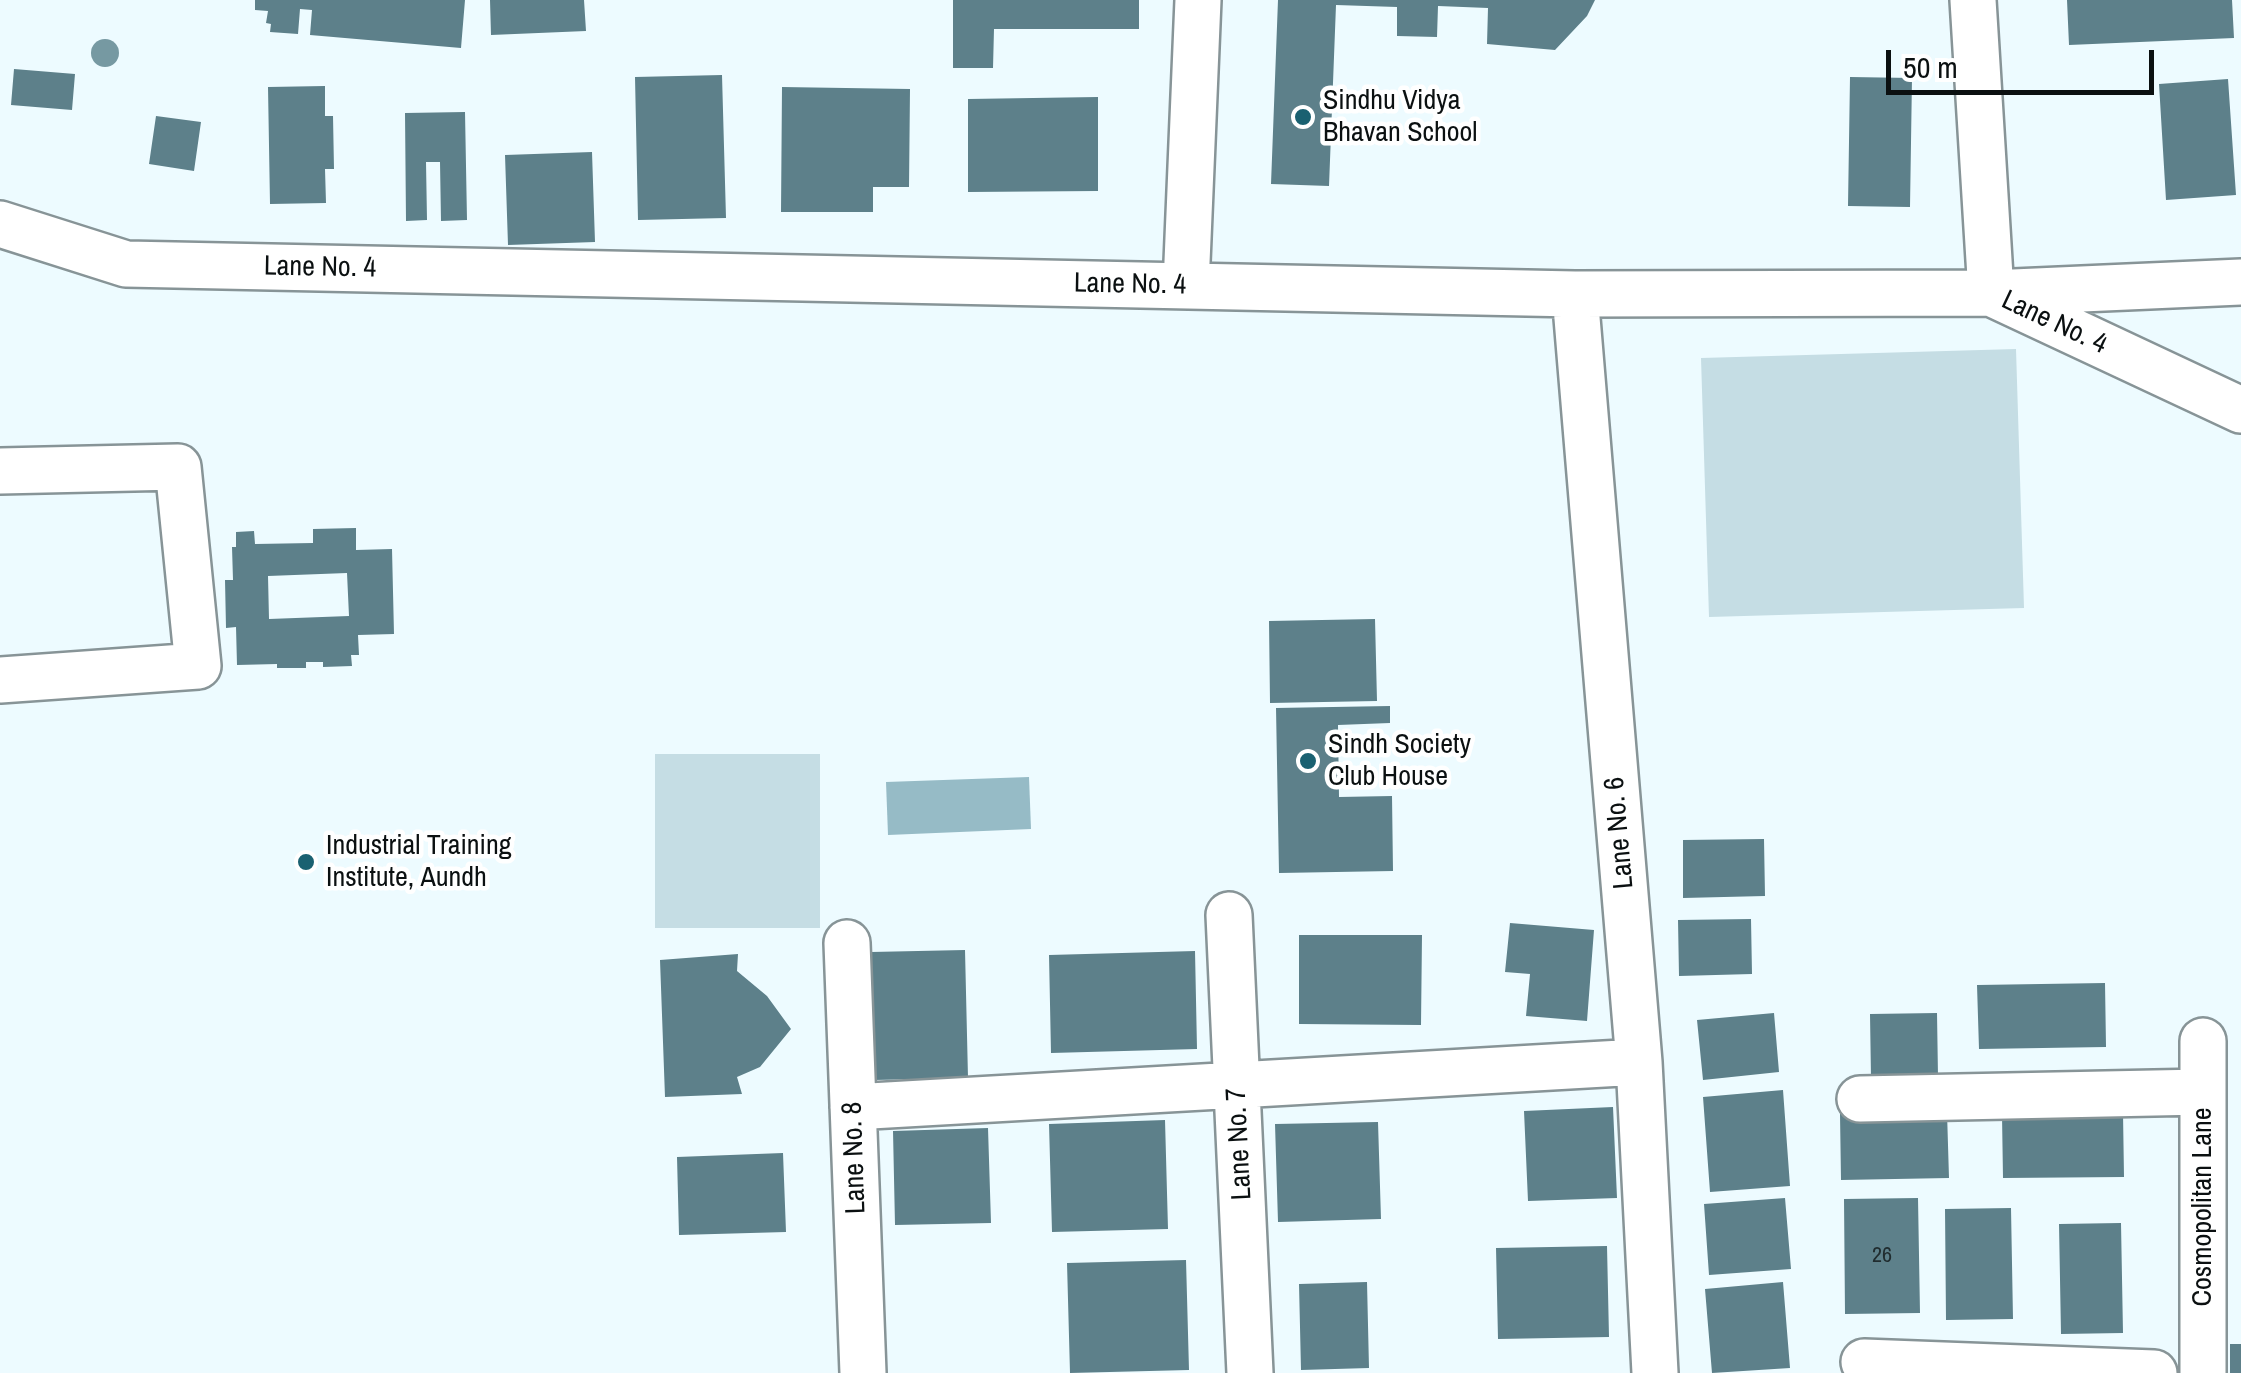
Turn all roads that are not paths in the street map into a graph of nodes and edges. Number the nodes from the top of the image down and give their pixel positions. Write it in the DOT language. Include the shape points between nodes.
graph roads {
  1 [pos="1198,0"];
  2 [pos="1973,0"];
  3 [pos="0,224"];
  4 [pos="2241,282"];
  5 [pos="1186,286"];
  6 [pos="1991,293"];
  7 [pos="1575,294"];
  8 [pos="2241,410"];
  9 [pos="0,470"];
  10 [pos="0,680"];
  11 [pos="1229,916"];
  12 [pos="847,943"];
  13 [pos="2203,1041"];
  14 [pos="1639,1062"];
  15 [pos="1238,1086"];
  16 [pos="2203,1092"];
  17 [pos="1860,1098"];
  18 [pos="853,1107"];
  19 [pos="1864,1362"];
  20 [pos="863,1373"];
  21 [pos="1250,1373"];
  22 [pos="1654,1373"];
  23 [pos="2154,1373"];
  24 [pos="2203,1373"];
  1 -- 5 [label="street"];
  2 -- 6 [label="street"];
  3 -- 5 [label="street, Lane No. 4" via="126,264"];
  4 -- 6 [label="street"];
  5 -- 7 [label="street, Lane No. 4"];
  6 -- 7 [label="street, Lane No. 4"];
  6 -- 8 [label="street, Lane No. 4"];
  7 -- 14 [label="street, Lane No. 6"];
  9 -- 10 [label="street" via="178,466 198,666"];
  11 -- 15 [label="street, Lane No. 7"];
  12 -- 18 [label="street, Lane No. 8"];
  13 -- 16 [label="street, Cosmopolitan Lane"];
  14 -- 15 [label="street"];
  14 -- 22 [label="street, Lane No. 6"];
  15 -- 18 [label="street"];
  15 -- 21 [label="street, Lane No. 7"];
  16 -- 17 [label="street"];
  16 -- 24 [label="street, Cosmopolitan Lane"];
  18 -- 20 [label="street, Lane No. 8"];
  19 -- 23 [label="street"];
}
